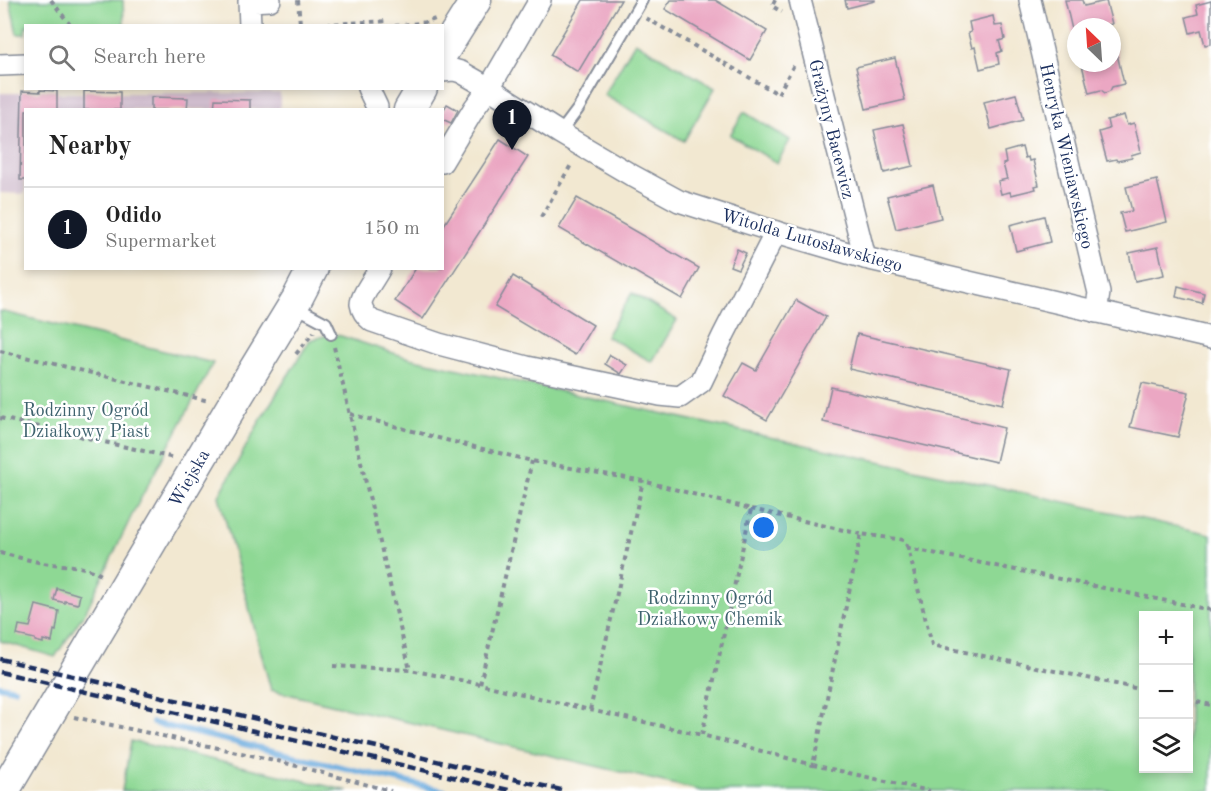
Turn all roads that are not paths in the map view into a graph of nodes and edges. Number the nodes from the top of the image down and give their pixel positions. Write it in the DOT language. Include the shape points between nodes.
graph roads {
  1 [pos="270,0"];
  2 [pos="540,0"];
  3 [pos="642,0"];
  4 [pos="800,0"];
  5 [pos="1030,0"];
  6 [pos="454,19"];
  7 [pos="250,24"];
  8 [pos="444,48"];
  9 [pos="24,64"];
  10 [pos="0,65"];
  11 [pos="444,71"];
  12 [pos="489,88"];
  13 [pos="369,90"];
  14 [pos="421,90"];
  15 [pos="377,108"];
  16 [pos="410,108"];
  17 [pos="560,133"];
  18 [pos="444,159"];
  19 [pos="776,232"];
  20 [pos="865,258"];
  21 [pos="312,270"];
  22 [pos="379,270"];
  23 [pos="294,305"];
  24 [pos="1096,312"];
  25 [pos="331,334"];
  26 [pos="1211,338"];
  27 [pos="4,791"];
  1 -- 7 [label="street" via="249,1"];
  2 -- 12 [label="street"];
  3 -- 17 [label="lane"];
  4 -- 20 [label="street, Grażyny Bacewicz"];
  5 -- 24 [label="street, Henryka Wieniawskiego" via="1099,293"];
  6 -- 8 [label="main road"];
  9 -- 10 [label="street"];
  11 -- 12 [label="street, Witolda Lutosławskiego" via="461,72"];
  12 -- 17 [label="street, Witolda Lutosławskiego"];
  12 -- 18 [label="street"];
  13 -- 15 [label="street"];
  14 -- 16 [label="main road"];
  17 -- 19 [label="street, Witolda Lutosławskiego" via="679,201"];
  19 -- 20 [label="street, Witolda Lutosławskiego"];
  19 -- 22 [label="street" via="701,382 680,397 527,367 372,321 366,316 362,300"];
  20 -- 24 [label="street, Witolda Lutosławskiego"];
  21 -- 23 [label="main road, Wiejska"];
  23 -- 25 [label="lane" via="326,323"];
  23 -- 27 [label="main road, Wiejska"];
  24 -- 26 [label="street, Witolda Lutosławskiego"];
}
